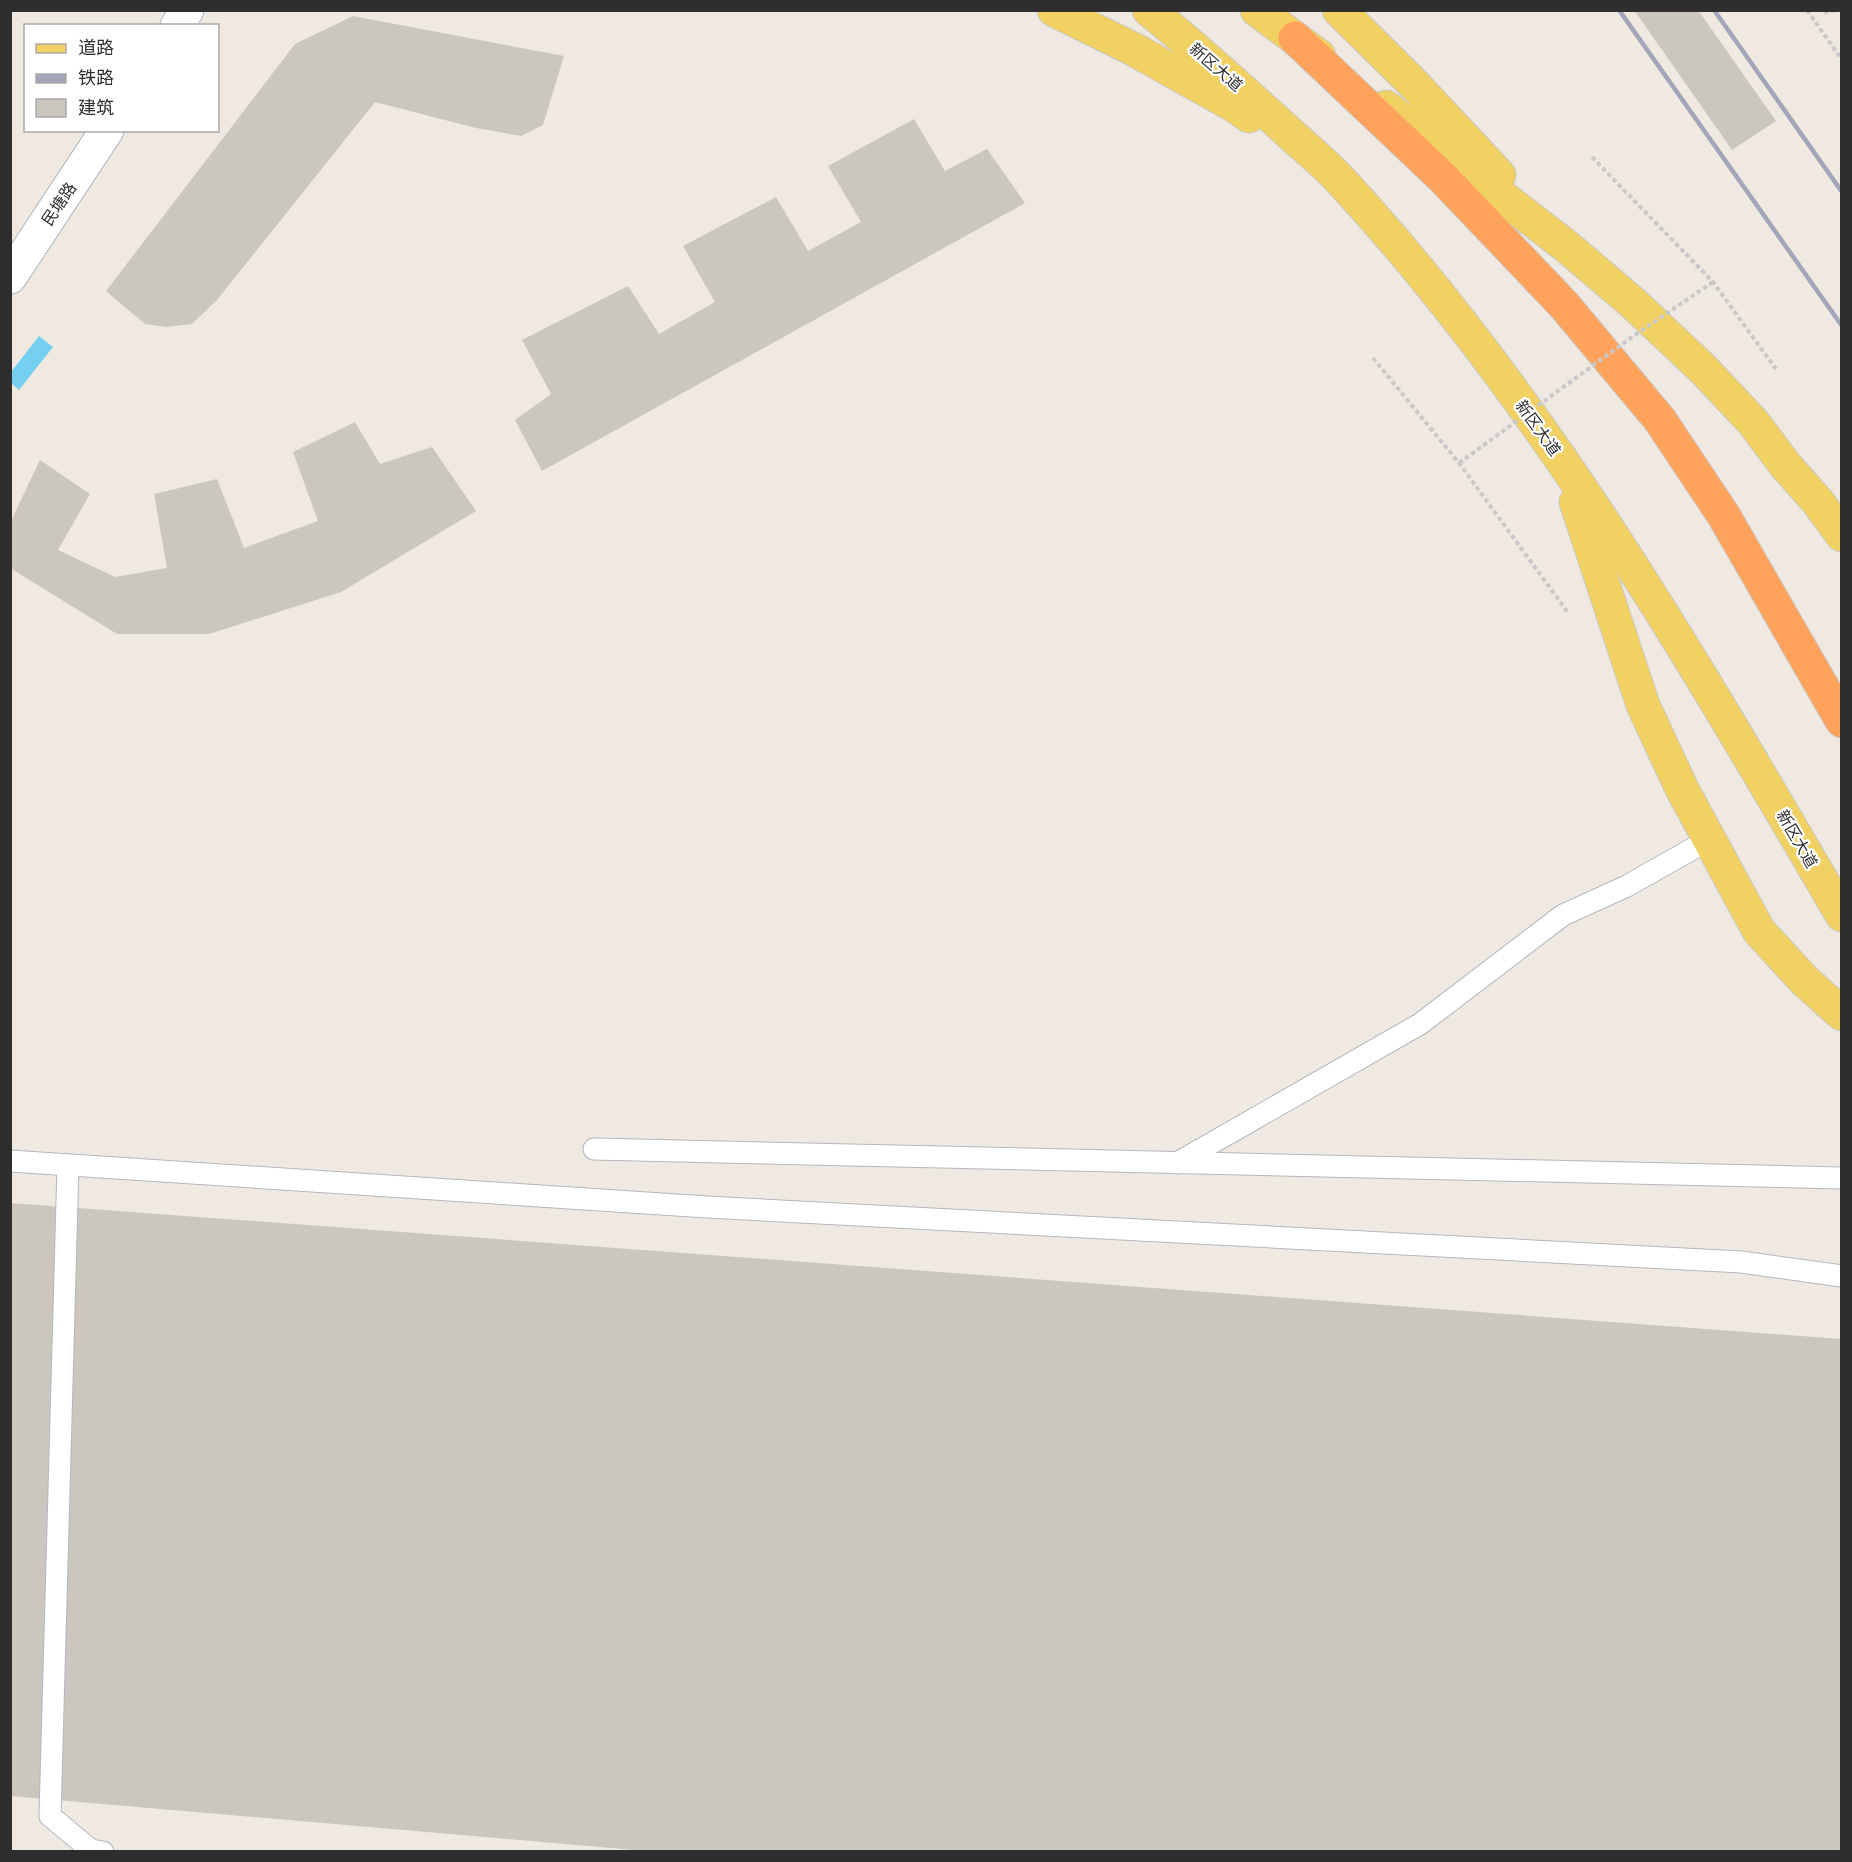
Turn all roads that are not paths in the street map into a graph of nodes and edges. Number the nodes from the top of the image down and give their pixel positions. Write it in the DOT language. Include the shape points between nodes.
graph roads {
  1 [pos="187,10"];
  2 [pos="1054,10"];
  3 [pos="1149,10"];
  4 [pos="1257,10"];
  5 [pos="1339,10"];
  6 [pos="178,24"];
  7 [pos="1295,38"];
  8 [pos="106,132"];
  9 [pos="1341,180"];
  10 [pos="1566,246"];
  11 [pos="10,277"];
  12 [pos="1564,463"];
  13 [pos="1842,535"];
  14 [pos="1842,721"];
  15 [pos="1708,840"];
  16 [pos="1842,915"];
  17 [pos="1842,1014"];
  18 [pos="594,1149"];
  19 [pos="10,1161"];
  20 [pos="1176,1164"];
  21 [pos="68,1165"];
  22 [pos="1842,1179"];
  23 [pos="1842,1276"];
  24 [pos="103,1851"];
  1 -- 6 [label="main road"];
  2 -- 9 [label="main road" via="1235,106"];
  3 -- 9 [label="main road, 新区大道"];
  4 -- 7 [label="main road"];
  5 -- 10 [label="main road"];
  7 -- 10 [label="main road"];
  7 -- 14 [label="highway" via="1443,178 1564,305 1660,420 1724,516"];
  8 -- 11 [label="main road, 民塘路"];
  9 -- 12 [label="main road, 新区大道" via="1433,288"];
  10 -- 13 [label="main road" via="1703,369 1753,422"];
  12 -- 15 [label="main road" via="1643,705"];
  12 -- 16 [label="main road, 新区大道" via="1651,593"];
  15 -- 17 [label="main road" via="1759,931"];
  15 -- 20 [label="lane" via="1627,886 1563,915 1420,1024"];
  18 -- 20 [label="lane"];
  19 -- 21 [label="lane"];
  20 -- 22 [label="lane"];
  21 -- 23 [label="lane" via="708,1208 1742,1263"];
  21 -- 24 [label="lane" via="50,1816 91,1850"];
}
